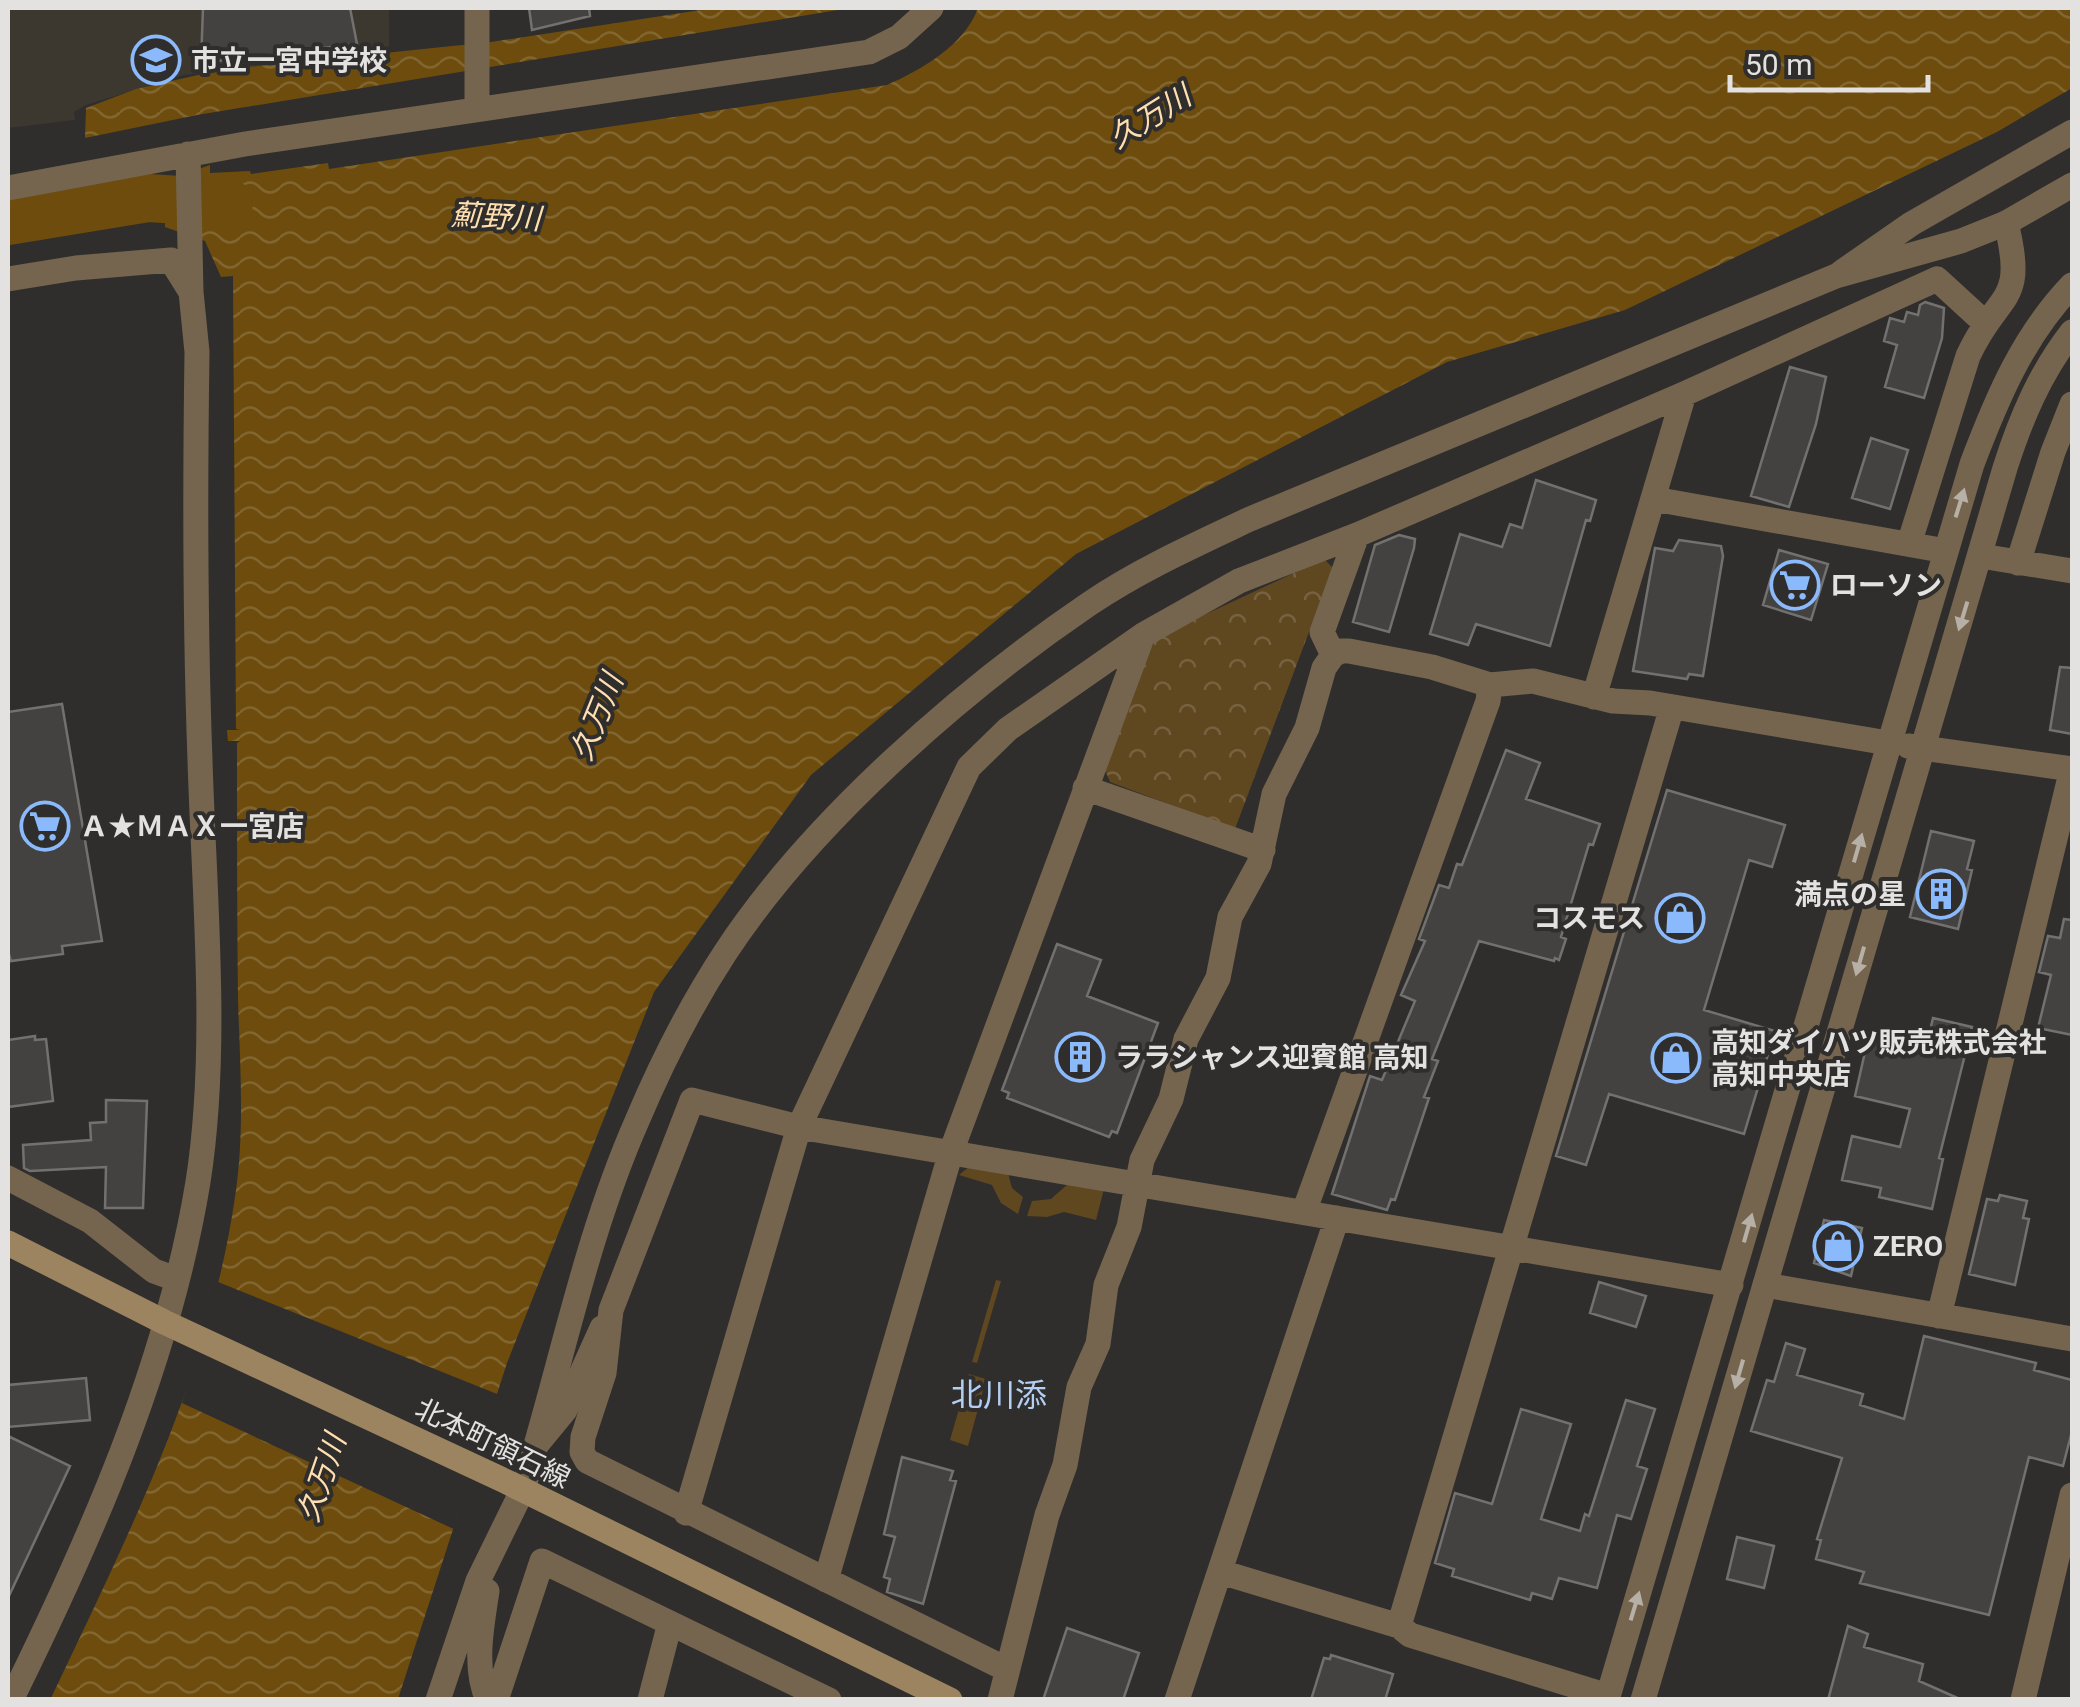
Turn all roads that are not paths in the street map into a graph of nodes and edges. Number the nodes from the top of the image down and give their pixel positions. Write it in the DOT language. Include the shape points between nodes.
graph roads {
  1 [pos="906,8"];
  2 [pos="931,8"];
  3 [pos="477,20"];
  4 [pos="899,37"];
  5 [pos="477,109"];
  6 [pos="2072,132"];
  7 [pos="188,154"];
  8 [pos="2072,185"];
  9 [pos="8,188"];
  10 [pos="2006,223"];
  11 [pos="1836,276"];
  12 [pos="8,279"];
  13 [pos="2072,284"];
  14 [pos="191,292"];
  15 [pos="1985,322"];
  16 [pos="2072,332"];
  17 [pos="1684,394"];
  18 [pos="2072,404"];
  19 [pos="1654,499"];
  20 [pos="1358,534"];
  21 [pos="1909,544"];
  22 [pos="1946,551"];
  23 [pos="1981,556"];
  24 [pos="2018,563"];
  25 [pos="2072,571"];
  26 [pos="1143,635"];
  27 [pos="1333,655"];
  28 [pos="1490,685"];
  29 [pos="1594,697"];
  30 [pos="1672,706"];
  31 [pos="1888,743"];
  32 [pos="1923,748"];
  33 [pos="2072,769"];
  34 [pos="1084,788"];
  35 [pos="1264,850"];
  36 [pos="799,1127"];
  37 [pos="951,1152"];
  38 [pos="8,1178"];
  39 [pos="1135,1182"];
  40 [pos="1304,1212"];
  41 [pos="1337,1218"];
  42 [pos="8,1243"];
  43 [pos="1511,1248"];
  44 [pos="176,1279"];
  45 [pos="1731,1285"];
  46 [pos="1765,1285"];
  47 [pos="610,1310"];
  48 [pos="1939,1316"];
  49 [pos="173,1326"];
  50 [pos="2072,1339"];
  51 [pos="537,1444"];
  52 [pos="514,1485"];
  53 [pos="2072,1495"];
  54 [pos="686,1513"];
  55 [pos="492,1558"];
  56 [pos="1221,1572"];
  57 [pos="826,1580"];
  58 [pos="670,1624"];
  59 [pos="1399,1626"];
  60 [pos="1006,1669"];
  61 [pos="822,1698"];
  62 [pos="1607,1698"];
  63 [pos="12,1700"];
  64 [pos="438,1700"];
  65 [pos="492,1700"];
  66 [pos="650,1700"];
  67 [pos="950,1700"];
  68 [pos="1000,1700"];
  69 [pos="1177,1700"];
  70 [pos="1643,1700"];
  71 [pos="2023,1700"];
  1 -- 4 [label="street"];
  2 -- 4 [label="street"];
  3 -- 5 [label="street"];
  4 -- 5 [label="street" via="869,52"];
  5 -- 7 [label="street"];
  6 -- 11 [label="street" via="1911,224"];
  7 -- 9 [label="street"];
  7 -- 14 [label="street"];
  8 -- 10 [label="street"];
  10 -- 11 [label="street"];
  10 -- 15 [label="street" via="2014,280"];
  11 -- 51 [label="street" via="1176,554 1091,602 985,681 884,770 783,875 725,953 670,1054 606,1200"];
  12 -- 14 [label="street" via="171,260"];
  22 -- 13 [label="street, one-way" via="1999,392"];
  14 -- 44 [label="street" via="206,1056 198,1180"];
  15 -- 17 [label="street" via="1937,279"];
  15 -- 21 [label="street" via="1968,356"];
  16 -- 23 [label="street" via="2040,378 2019,425"];
  17 -- 19 [label="street"];
  17 -- 20 [label="street"];
  18 -- 24 [label="street"];
  19 -- 21 [label="street"];
  19 -- 29 [label="street"];
  20 -- 26 [label="street" via="1239,581"];
  20 -- 27 [label="street" via="1322,632"];
  21 -- 22 [label="street"];
  22 -- 31 [label="street"];
  23 -- 24 [label="street"];
  23 -- 32 [label="street, one-way"];
  24 -- 25 [label="street"];
  26 -- 34 [label="street"];
  26 -- 36 [label="street" via="1008,729 969,767"];
  27 -- 28 [label="street" via="1350,651"];
  27 -- 35 [label="street" via="1274,794"];
  28 -- 29 [label="street" via="1533,681"];
  28 -- 40 [label="street"];
  29 -- 30 [label="street"];
  30 -- 31 [label="street"];
  30 -- 43 [label="street"];
  31 -- 32 [label="street"];
  45 -- 31 [label="street, one-way"];
  32 -- 33 [label="street"];
  32 -- 46 [label="street, one-way"];
  33 -- 48 [label="street"];
  34 -- 35 [label="street"];
  34 -- 37 [label="street"];
  35 -- 39 [label="street" via="1230,917 1218,978 1186,1038 1172,1100"];
  36 -- 37 [label="street"];
  36 -- 47 [label="street" via="692,1100"];
  36 -- 54 [label="street"];
  37 -- 39 [label="street"];
  37 -- 57 [label="street"];
  38 -- 44 [label="street" via="90,1221 154,1272"];
  39 -- 40 [label="street"];
  39 -- 60 [label="street" via="1129,1227 1106,1285 1098,1344 1079,1387 1066,1465"];
  40 -- 41 [label="street"];
  41 -- 43 [label="street"];
  41 -- 56 [label="street"];
  42 -- 49 [label="main road, 北本町領石線"];
  43 -- 45 [label="street"];
  43 -- 59 [label="street"];
  44 -- 49 [label="street"];
  62 -- 45 [label="street, one-way"];
  46 -- 48 [label="street"];
  46 -- 70 [label="street, one-way"];
  47 -- 51 [label="street" via="565,1410"];
  47 -- 54 [label="street" via="604,1373 582,1452 596,1468"];
  48 -- 50 [label="street"];
  49 -- 52 [label="main road, 北本町領石線"];
  49 -- 63 [label="street"];
  51 -- 52 [label="street"];
  52 -- 55 [label="street"];
  52 -- 67 [label="main road, 北本町領石線"];
  53 -- 71 [label="street"];
  54 -- 57 [label="street"];
  55 -- 64 [label="street"];
  55 -- 65 [label="street" via="481,1684"];
  56 -- 59 [label="street"];
  56 -- 69 [label="street"];
  57 -- 60 [label="street"];
  58 -- 61 [label="street"];
  58 -- 65 [label="street" via="542,1561"];
  58 -- 66 [label="street"];
  59 -- 62 [label="street"];
  60 -- 68 [label="street"];
}
